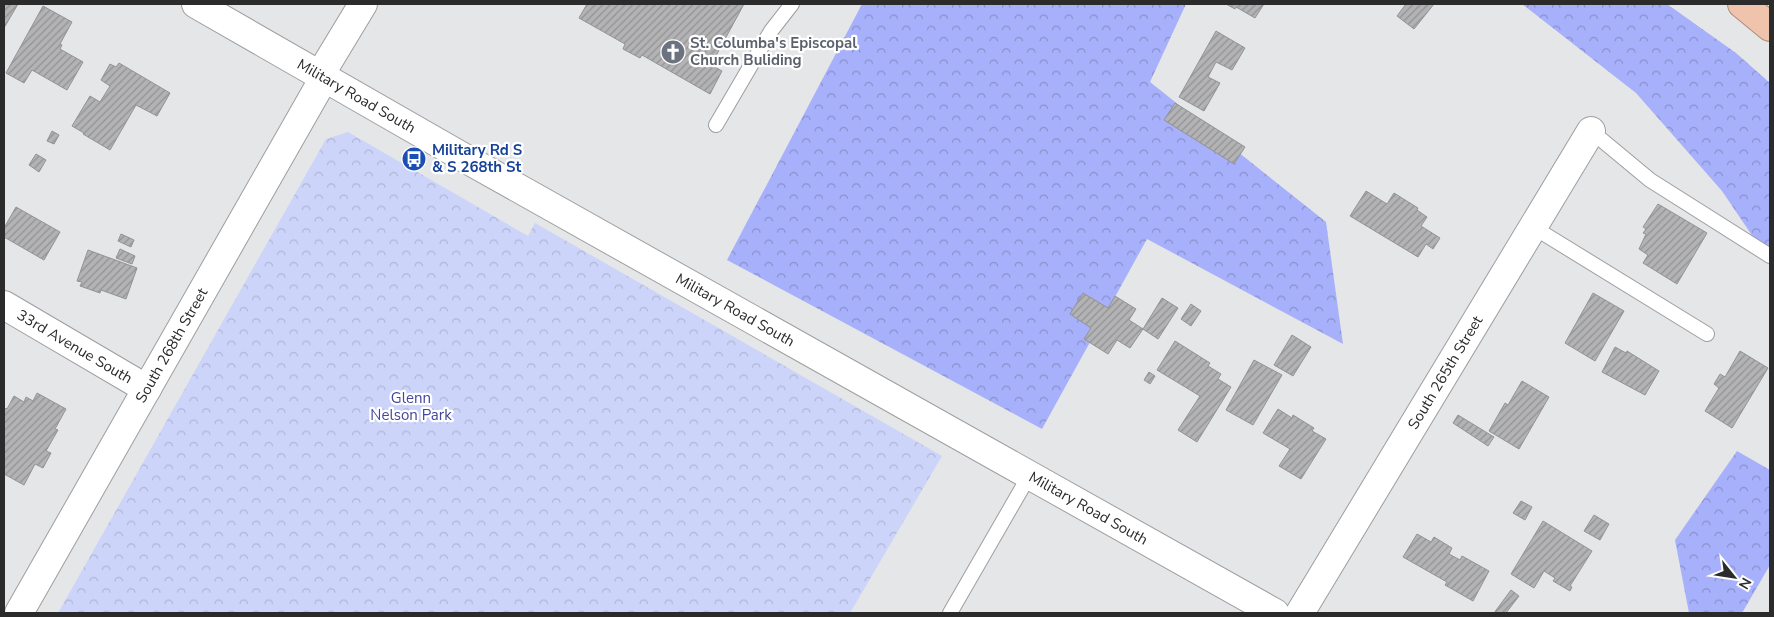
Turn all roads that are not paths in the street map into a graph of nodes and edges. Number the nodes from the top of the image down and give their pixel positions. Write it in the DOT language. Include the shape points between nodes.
graph roads {
  1 [pos="196,4"];
  2 [pos="363,4"];
  3 [pos="792,4"];
  4 [pos="1742,4"];
  5 [pos="1770,27"];
  6 [pos="322,76"];
  7 [pos="716,125"];
  8 [pos="1591,131"];
  9 [pos="1534,227"];
  10 [pos="1770,256"];
  11 [pos="4,305"];
  12 [pos="1707,334"];
  13 [pos="147,389"];
  14 [pos="1029,476"];
  15 [pos="19,613"];
  16 [pos="950,613"];
  17 [pos="1275,613"];
  18 [pos="1300,613"];
  1 -- 6 [label="street, Military Road South"];
  2 -- 6 [label="street, South 268th Street"];
  3 -- 7 [label="lane" via="771,31"];
  4 -- 5 [label="highway"];
  6 -- 13 [label="street, South 268th Street"];
  6 -- 14 [label="street, Military Road South"];
  8 -- 9 [label="street, South 265th Street"];
  8 -- 10 [label="lane" via="1650,180"];
  9 -- 12 [label="lane"];
  9 -- 18 [label="street, South 265th Street"];
  11 -- 13 [label="street, 33rd Avenue South"];
  13 -- 15 [label="street, South 268th Street"];
  14 -- 16 [label="lane"];
  14 -- 17 [label="street, Military Road South"];
}
